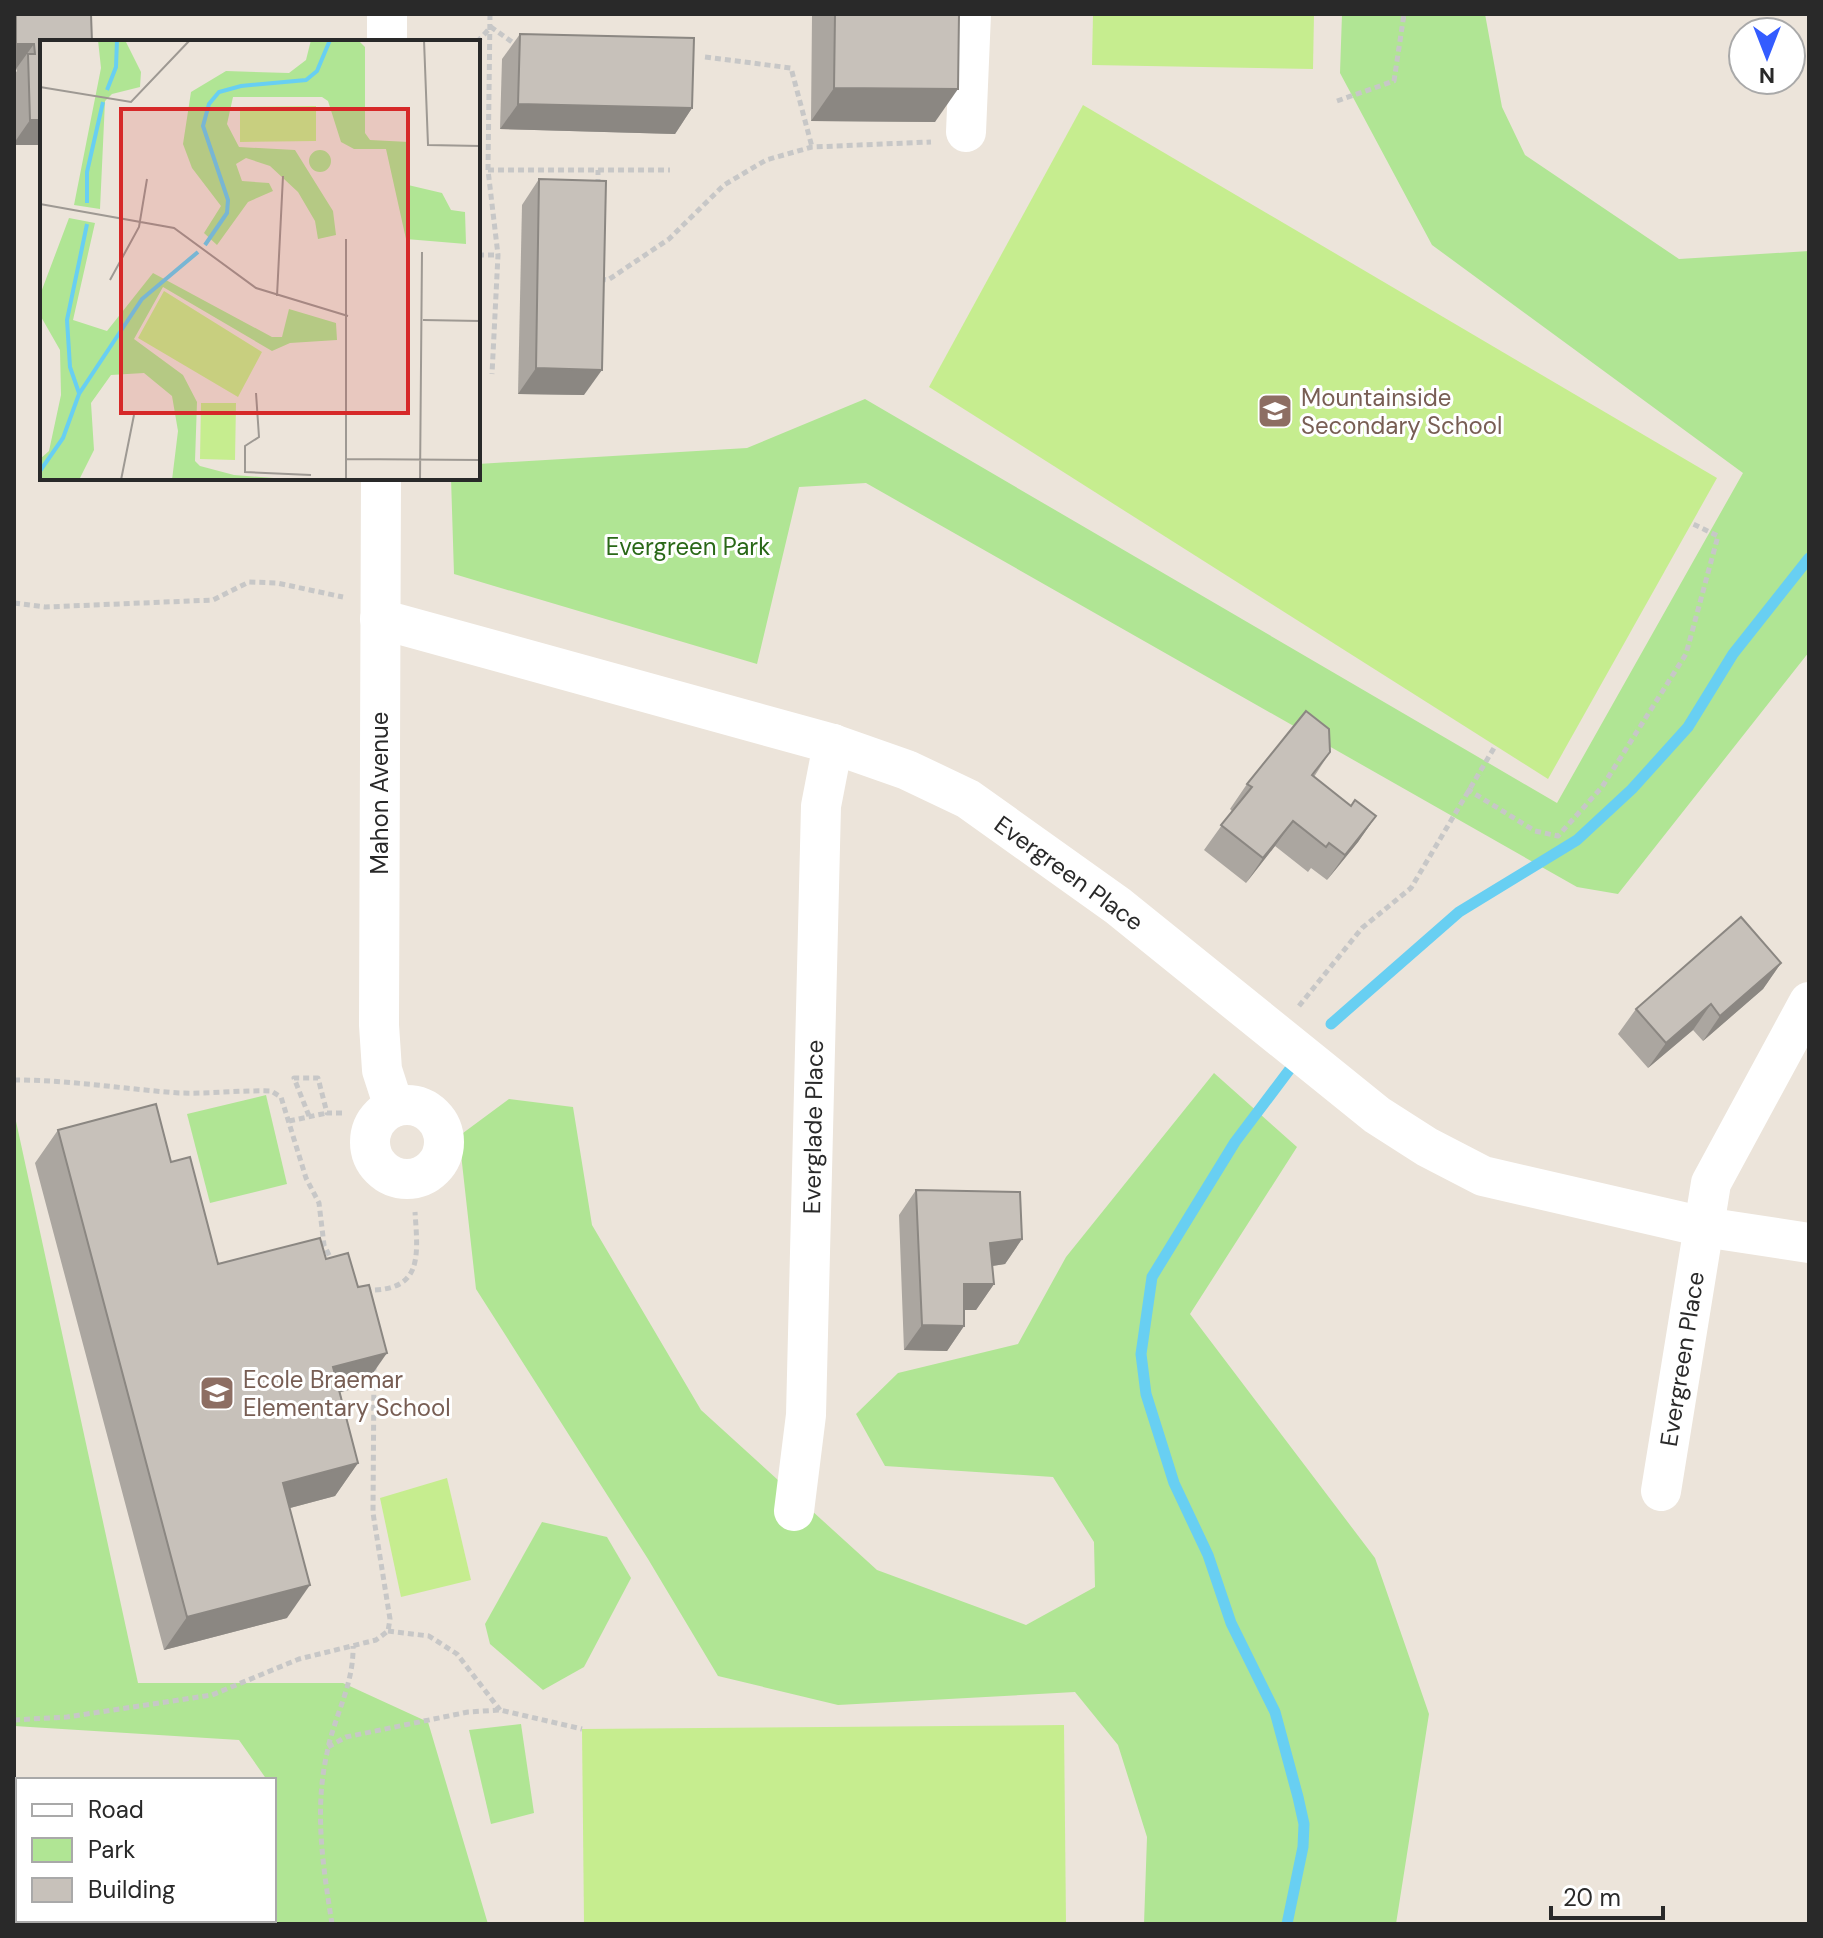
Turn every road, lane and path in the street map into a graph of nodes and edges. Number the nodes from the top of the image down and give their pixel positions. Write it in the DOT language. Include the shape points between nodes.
graph roads {
  1 [pos="387,14"];
  2 [pos="490,14"];
  3 [pos="971,14"];
  4 [pos="1404,14"];
  5 [pos="491,27"];
  6 [pos="387,40"];
  7 [pos="479,40"];
  8 [pos="528,49"];
  9 [pos="705,57"];
  10 [pos="1337,101"];
  11 [pos="966,132"];
  12 [pos="812,147"];
  13 [pos="488,170"];
  14 [pos="598,170"];
  15 [pos="670,170"];
  16 [pos="598,201"];
  17 [pos="480,255"];
  18 [pos="498,255"];
  19 [pos="597,264"];
  20 [pos="492,374"];
  21 [pos="381,480"];
  22 [pos="1691,523"];
  23 [pos="14,603"];
  24 [pos="368,609"];
  25 [pos="833,744"];
  26 [pos="1494,748"];
  27 [pos="1467,789"];
  28 [pos="1809,1002"];
  29 [pos="1279,1037"];
  30 [pos="14,1080"];
  31 [pos="394,1107"];
  32 [pos="327,1113"];
  33 [pos="345,1113"];
  34 [pos="309,1116"];
  35 [pos="288,1121"];
  36 [pos="415,1212"];
  37 [pos="1704,1227"];
  38 [pos="1809,1243"];
  39 [pos="340,1270"];
  40 [pos="354,1289"];
  41 [pos="373,1361"];
  42 [pos="1661,1491"];
  43 [pos="794,1511"];
  44 [pos="388,1631"];
  45 [pos="353,1646"];
  46 [pos="500,1710"];
  47 [pos="14,1720"];
  48 [pos="582,1729"];
  49 [pos="328,1748"];
  50 [pos="332,1924"];
  1 -- 6 [label="street"];
  2 -- 5 [label="path"];
  3 -- 11 [label="street"];
  4 -- 10 [label="path" via="1394,81"];
  5 -- 7 [label="path"];
  5 -- 8 [label="path"];
  5 -- 13 [label="path"];
  9 -- 12 [label="path" via="791,68"];
  11 -- 12 [label="path" via="937,142"];
  12 -- 19 [label="path" via="766,160 724,185 669,239 608,280 597,279"];
  13 -- 14 [label="path"];
  13 -- 18 [label="path"];
  14 -- 15 [label="path"];
  14 -- 16 [label="path"];
  17 -- 18 [label="path"];
  18 -- 20 [label="path"];
  21 -- 24 [label="street, Mahon Avenue"];
  22 -- 27 [label="path" via="1718,536 1686,654 1602,787 1558,836 1535,831"];
  23 -- 24 [label="path" via="45,607 213,600 249,582 277,583"];
  24 -- 25 [label="street, Evergreen Place"];
  24 -- 31 [label="street, Mahon Avenue" via="379,1025 382,1070"];
  25 -- 29 [label="street, Evergreen Place" via="968,799 1118,906"];
  25 -- 43 [label="street, Everglade Place" via="821,806 806,1415"];
  26 -- 27 [label="path"];
  27 -- 29 [label="path" via="1411,888 1362,928"];
  28 -- 37 [label="street, Evergreen Place" via="1711,1183"];
  29 -- 37 [label="street, Evergreen Place" via="1377,1115 1483,1176"];
  30 -- 35 [label="path" via="189,1093 271,1091 281,1097"];
  32 -- 33 [label="path"];
  32 -- 34 [label="path"];
  32 -- 34 [label="path" via="318,1078 294,1078"];
  34 -- 35 [label="path"];
  35 -- 39 [label="path" via="319,1203 324,1245"];
  36 -- 40 [label="path" via="417,1262 403,1284 387,1290"];
  37 -- 38 [label="street, Evergreen Place"];
  37 -- 42 [label="street, Evergreen Place"];
  41 -- 44 [label="path" via="373,1513"];
  44 -- 45 [label="path"];
  44 -- 46 [label="path" via="429,1636 457,1654"];
  45 -- 47 [label="path" via="299,1659 212,1695"];
  45 -- 49 [label="path" via="352,1672"];
  46 -- 48 [label="path"];
  46 -- 49 [label="path" via="406,1723 346,1737"];
  49 -- 50 [label="path" via="319,1796"];
}
